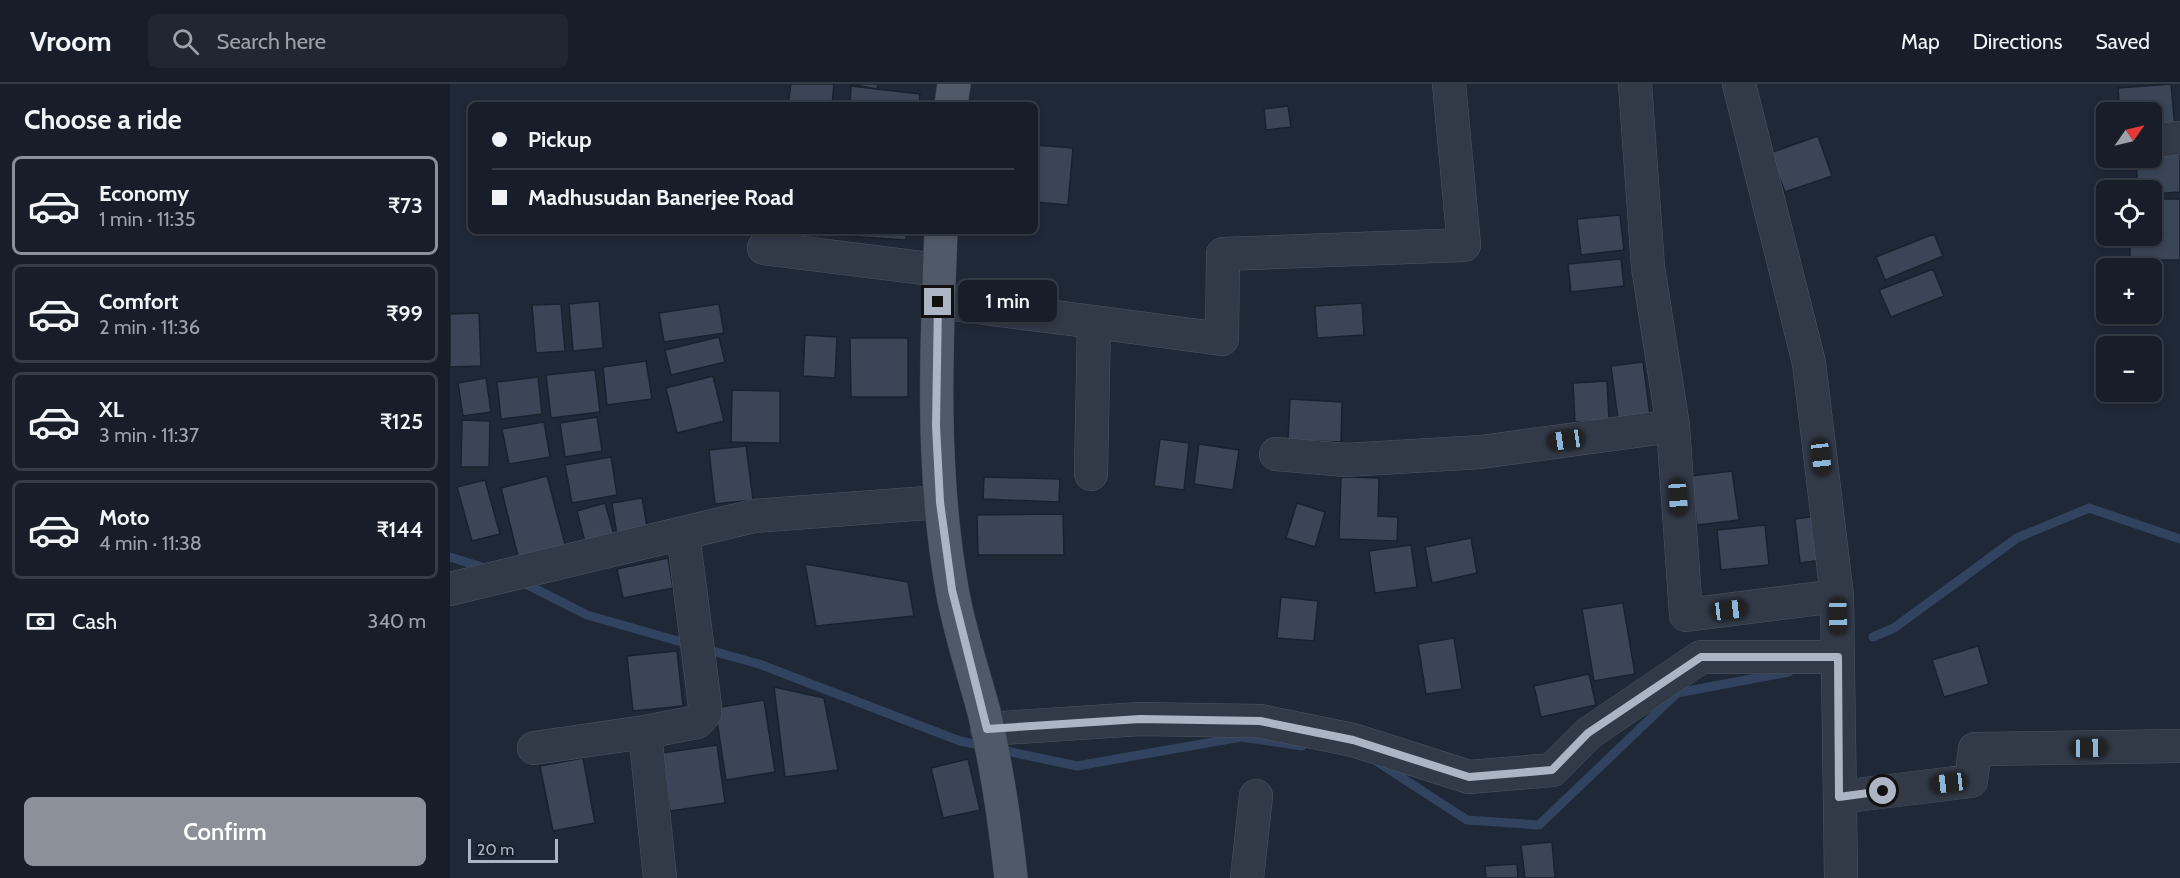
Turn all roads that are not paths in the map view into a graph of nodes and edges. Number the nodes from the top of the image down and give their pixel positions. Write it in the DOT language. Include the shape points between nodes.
graph roads {
  1 [pos="954,84"];
  2 [pos="1449,84"];
  3 [pos="1635,84"];
  4 [pos="1739,84"];
  5 [pos="951,102"];
  6 [pos="2180,138"];
  7 [pos="2162,140"];
  8 [pos="941,234"];
  9 [pos="764,248"];
  10 [pos="939,286"];
  11 [pos="1094,322"];
  12 [pos="1673,426"];
  13 [pos="1276,454"];
  14 [pos="1091,474"];
  15 [pos="940,502"];
  16 [pos="683,534"];
  17 [pos="450,589"];
  18 [pos="1837,596"];
  19 [pos="1838,657"];
  20 [pos="986,722"];
  21 [pos="645,732"];
  22 [pos="2180,746"];
  23 [pos="534,748"];
  24 [pos="1839,785"];
  25 [pos="1257,796"];
  26 [pos="660,878"];
  27 [pos="1011,878"];
  28 [pos="1247,878"];
  29 [pos="1841,878"];
  1 -- 5 [label="main road"];
  2 -- 11 [label="street" via="1464,245 1223,254 1222,339"];
  3 -- 12 [label="street" via="1648,267"];
  4 -- 18 [label="street" via="1809,363"];
  6 -- 7 [label="street"];
  8 -- 10 [label="main road"];
  9 -- 10 [label="street"];
  10 -- 11 [label="street"];
  10 -- 15 [label="main road" via="936,423"];
  11 -- 14 [label="street"];
  12 -- 13 [label="street" via="1481,452 1346,460"];
  12 -- 18 [label="street" via="1686,615"];
  15 -- 16 [label="street" via="754,516"];
  15 -- 20 [label="main road" via="952,590"];
  16 -- 17 [label="street"];
  16 -- 21 [label="street" via="705,706 702,719 697,722"];
  18 -- 19 [label="street"];
  19 -- 20 [label="street" via="1701,657 1588,733 1552,770 1469,777 1353,740 1260,721"];
  19 -- 24 [label="street"];
  20 -- 27 [label="main road"];
  21 -- 23 [label="street"];
  21 -- 26 [label="street"];
  22 -- 24 [label="street" via="1975,749 1971,781"];
  24 -- 29 [label="street"];
  25 -- 28 [label="street"];
}
